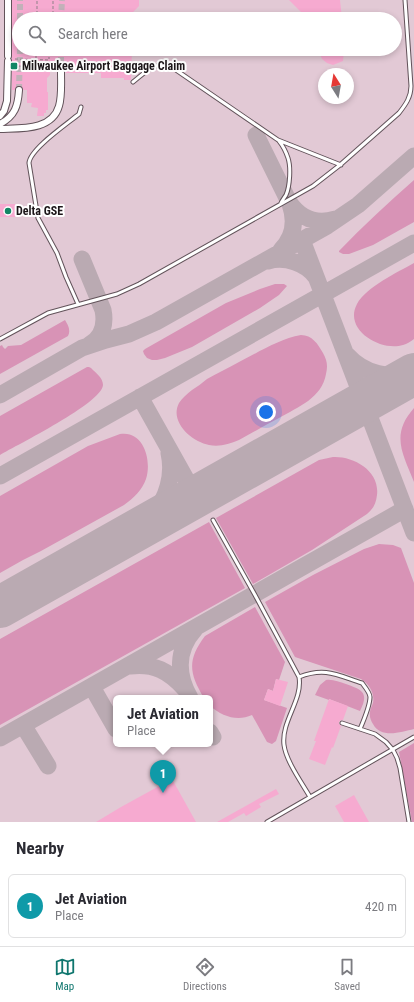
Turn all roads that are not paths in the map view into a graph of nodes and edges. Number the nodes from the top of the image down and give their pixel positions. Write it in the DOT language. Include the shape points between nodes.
graph roads {
  1 [pos="8,0"];
  2 [pos="405,0"];
  3 [pos="61,72"];
  4 [pos="133,82"];
  5 [pos="19,90"];
  6 [pos="81,107"];
  7 [pos="0,116"];
  8 [pos="0,124"];
  9 [pos="0,129"];
  10 [pos="278,140"];
  11 [pos="341,164"];
  12 [pos="280,205"];
  13 [pos="78,304"];
  14 [pos="0,340"];
  15 [pos="213,520"];
  16 [pos="299,677"];
  17 [pos="342,723"];
  18 [pos="360,729"];
  19 [pos="414,737"];
  20 [pos="392,750"];
  21 [pos="310,797"];
  22 [pos="267,822"];
  23 [pos="410,822"];
  1 -- 7 [label="street" via="10,58 7,101"];
  2 -- 11 [label="lane" via="410,97 400,113"];
  3 -- 9 [label="street" via="60,105 51,118 34,127"];
  4 -- 10 [label="lane" via="155,66 167,65"];
  5 -- 8 [label="street" via="15,110"];
  6 -- 13 [label="lane" via="79,114 36,149 29,160 38,218 57,253"];
  10 -- 11 [label="lane"];
  10 -- 12 [label="lane" via="285,150 289,165 288,187"];
  11 -- 12 [label="lane" via="313,186"];
  12 -- 13 [label="lane" via="139,284 117,294"];
  13 -- 14 [label="lane" via="42,316"];
  15 -- 16 [label="lane"];
  16 -- 18 [label="lane" via="319,671 362,683 370,697"];
  16 -- 21 [label="lane" via="299,688 286,726 283,744 287,757"];
  17 -- 18 [label="lane"];
  18 -- 20 [label="lane" via="376,734"];
  19 -- 20 [label="lane"];
  20 -- 21 [label="lane"];
  20 -- 23 [label="lane" via="400,768"];
  21 -- 22 [label="lane"];
}
